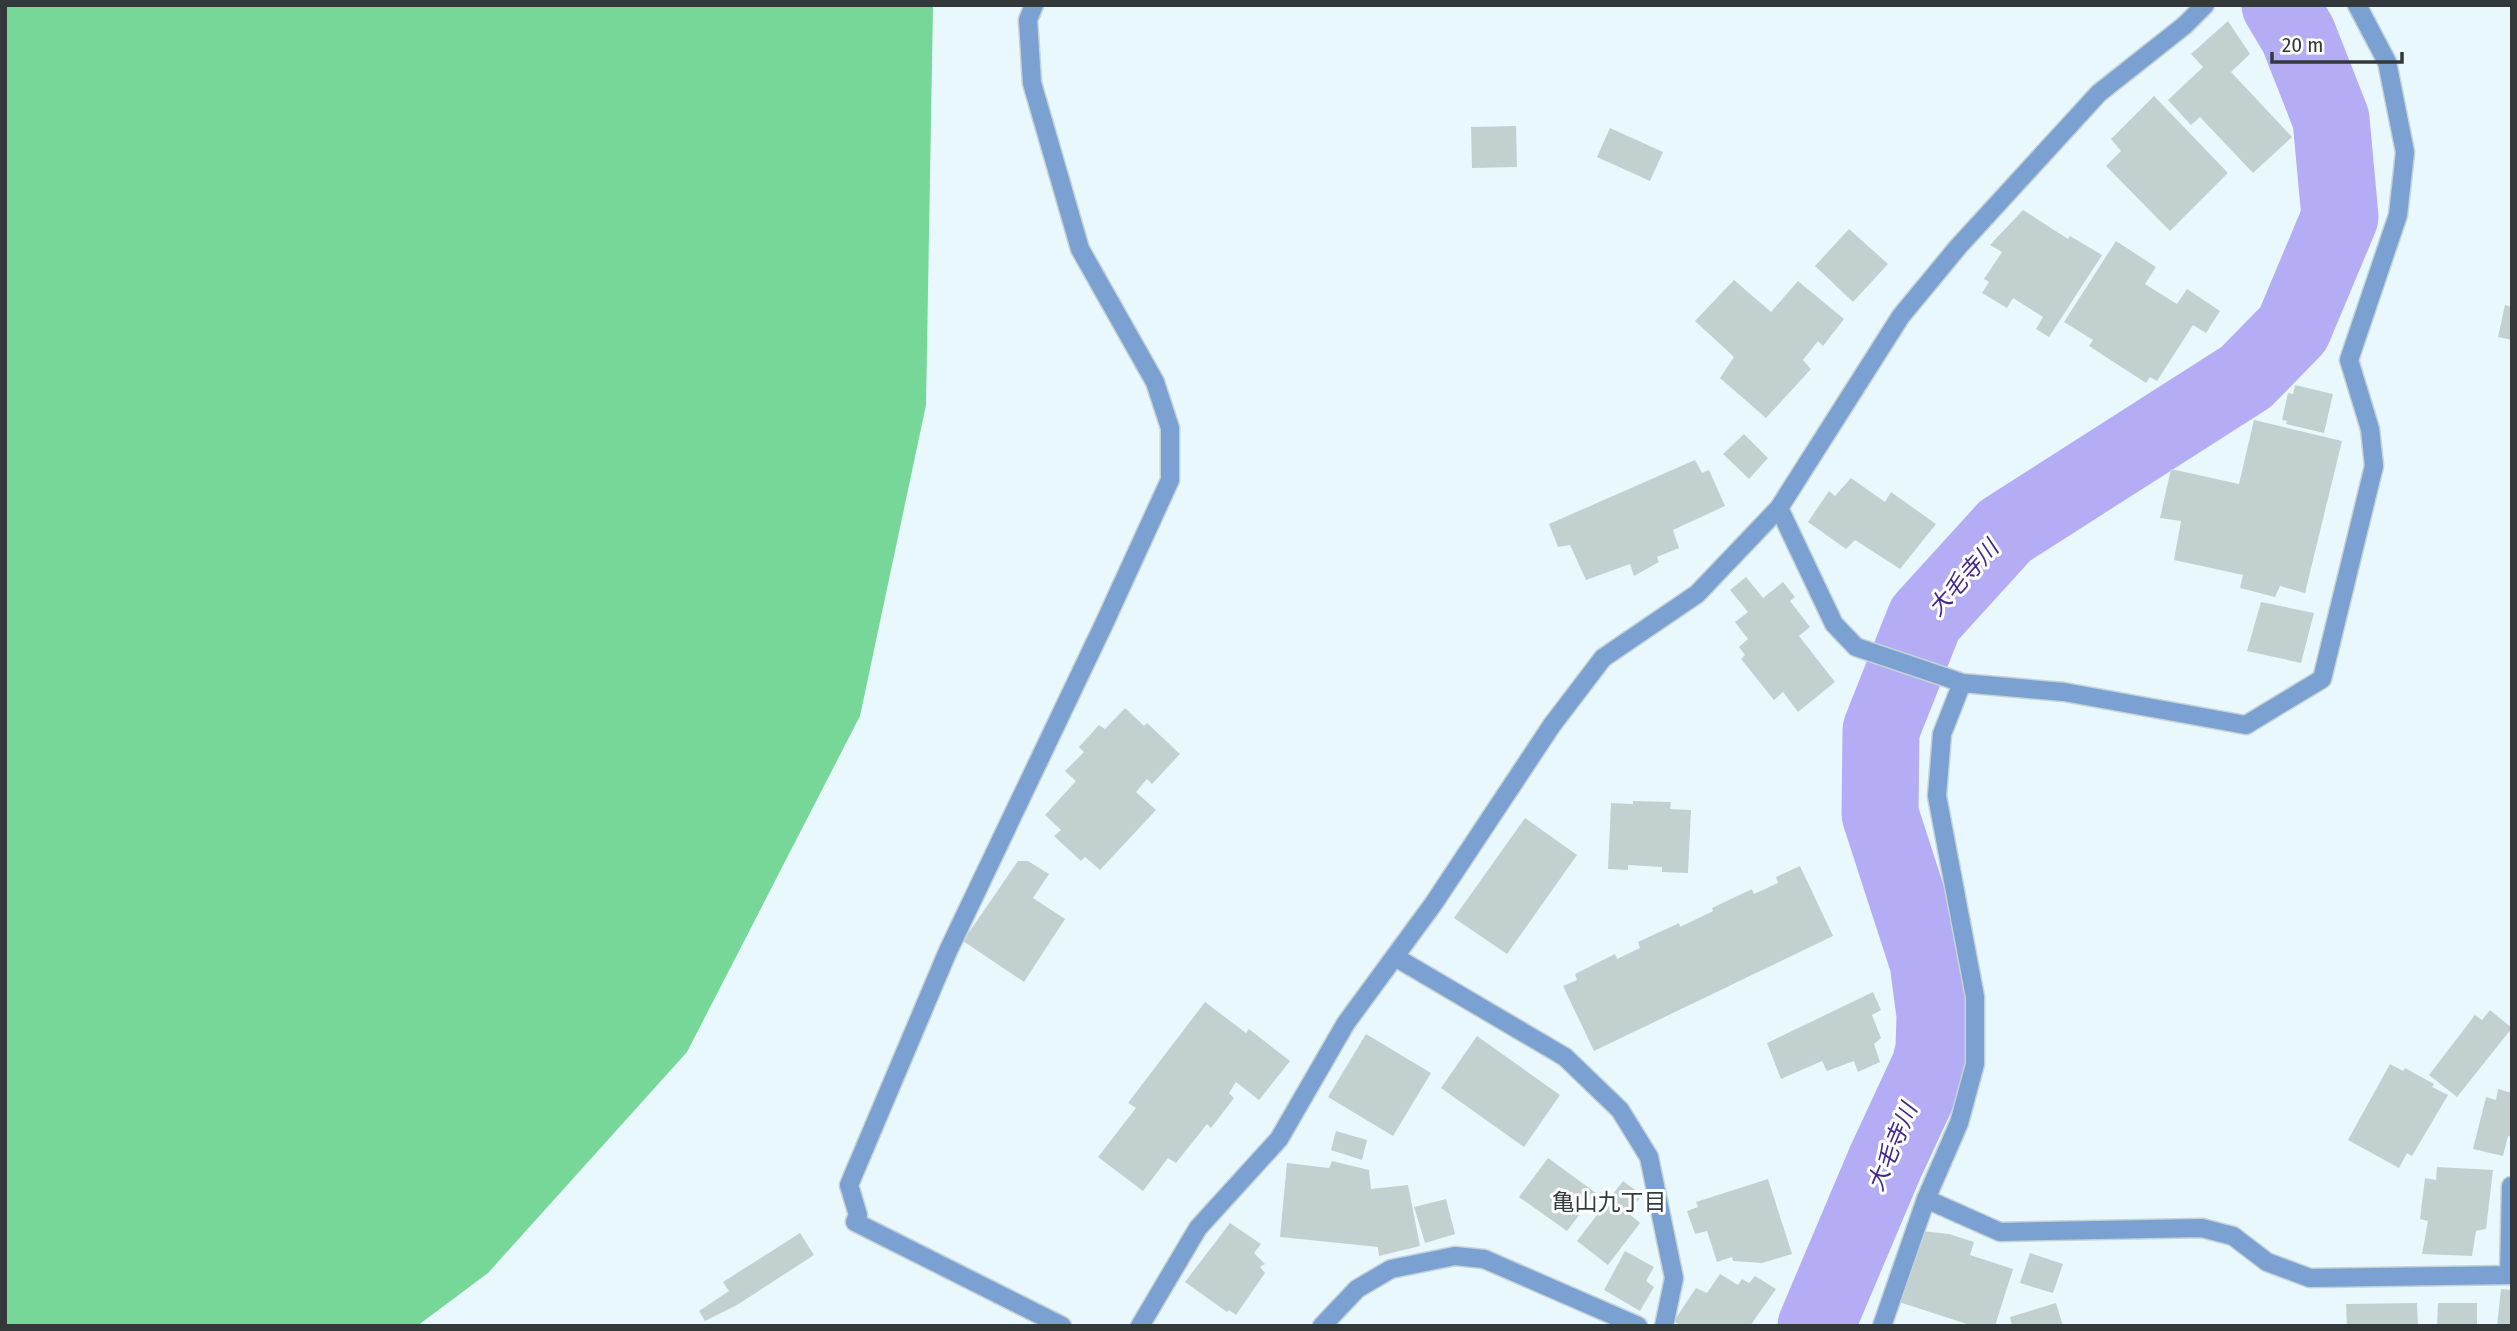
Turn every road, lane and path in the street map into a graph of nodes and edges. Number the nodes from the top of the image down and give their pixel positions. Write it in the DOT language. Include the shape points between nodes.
graph roads {
  1 [pos="1034,5"];
  2 [pos="2205,5"];
  3 [pos="2357,5"];
  4 [pos="1780,508"];
  5 [pos="1955,681"];
  6 [pos="1395,957"];
  7 [pos="2511,1186"];
  8 [pos="1926,1199"];
  9 [pos="2510,1275"];
  10 [pos="1062,1326"];
  11 [pos="1140,1326"];
  12 [pos="1322,1326"];
  13 [pos="1638,1326"];
  14 [pos="1664,1326"];
  15 [pos="1882,1326"];
  1 -- 10 [label="street" via="1028,20 1032,83 1080,249 1155,382 1170,428 1170,480 948,951 849,1185 858,1215 855,1222"];
  2 -- 4 [label="street" via="2099,93 1958,247 1901,316"];
  3 -- 5 [label="street" via="2387,62 2405,152 2398,215 2349,360 2370,429 2374,466 2322,679 2245,725 2064,692"];
  4 -- 5 [label="street" via="1834,624 1856,647"];
  4 -- 6 [label="street" via="1697,594 1603,658 1552,725"];
  5 -- 8 [label="street" via="1942,734 1937,796 1975,997 1975,1064 1959,1123"];
  6 -- 11 [label="street" via="1346,1023 1279,1139 1198,1228"];
  6 -- 14 [label="street" via="1565,1057 1620,1110 1649,1157 1674,1278"];
  7 -- 9 [label="street"];
  8 -- 9 [label="street" via="2000,1232 2202,1228 2233,1236 2267,1262 2310,1278"];
  8 -- 15 [label="street"];
  12 -- 13 [label="street" via="1357,1289 1391,1269 1455,1256 1485,1259"];
}
